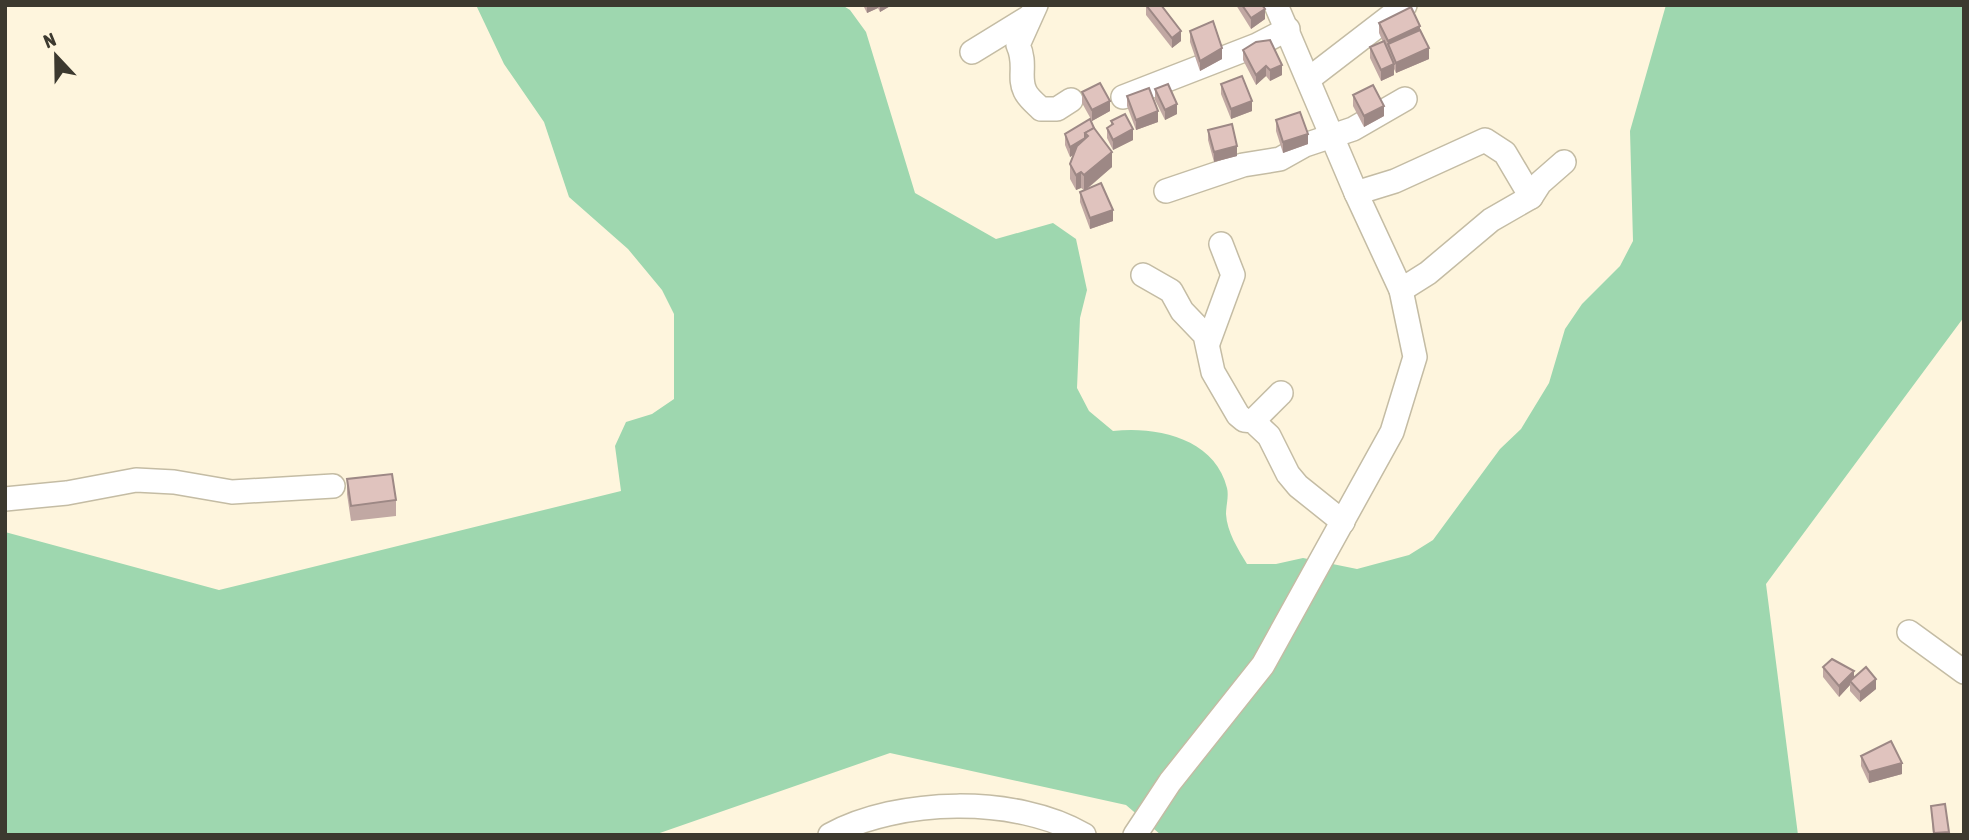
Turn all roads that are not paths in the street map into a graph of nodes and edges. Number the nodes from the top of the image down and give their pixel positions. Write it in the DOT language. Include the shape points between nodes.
graph roads {
  1 [pos="1276,5"];
  2 [pos="1405,5"];
  3 [pos="1032,11"];
  4 [pos="1288,29"];
  5 [pos="972,52"];
  6 [pos="1310,78"];
  7 [pos="1123,97"];
  8 [pos="1405,99"];
  9 [pos="1071,100"];
  10 [pos="1334,137"];
  11 [pos="1564,162"];
  12 [pos="1166,191"];
  13 [pos="1356,192"];
  14 [pos="1531,197"];
  15 [pos="1222,244"];
  16 [pos="1143,275"];
  17 [pos="1401,290"];
  18 [pos="1208,342"];
  19 [pos="1281,393"];
  20 [pos="1253,421"];
  21 [pos="333,486"];
  22 [pos="5,499"];
  23 [pos="1343,522"];
  24 [pos="1909,632"];
  25 [pos="1964,672"];
  26 [pos="830,835"];
  27 [pos="1084,835"];
  28 [pos="1135,835"];
  1 -- 4 [label="street"];
  2 -- 6 [label="street"];
  3 -- 5 [label="street"];
  3 -- 9 [label="street" via="1018,45 1025,60 1025,91 1041,109 1057,109"];
  4 -- 6 [label="street"];
  4 -- 7 [label="street"];
  6 -- 10 [label="street"];
  8 -- 10 [label="street"];
  10 -- 12 [label="street" via="1305,145 1280,159 1213,174"];
  10 -- 13 [label="street"];
  11 -- 14 [label="street"];
  13 -- 14 [label="street" via="1395,181 1485,140 1505,153"];
  13 -- 17 [label="street"];
  14 -- 17 [label="street" via="1491,220"];
  15 -- 18 [label="street" via="1233,275"];
  16 -- 18 [label="street" via="1171,291"];
  17 -- 23 [label="street" via="1415,357 1392,432"];
  18 -- 20 [label="street" via="1213,372 1238,415"];
  19 -- 20 [label="street"];
  20 -- 23 [label="street" via="1269,436 1298,486"];
  21 -- 22 [label="street" via="232,492 136,480"];
  23 -- 28 [label="street" via="1263,665 1170,782"];
  24 -- 25 [label="street"];
  26 -- 27 [label="street" via="851,823 918,808 959,807 1039,814"];
}
